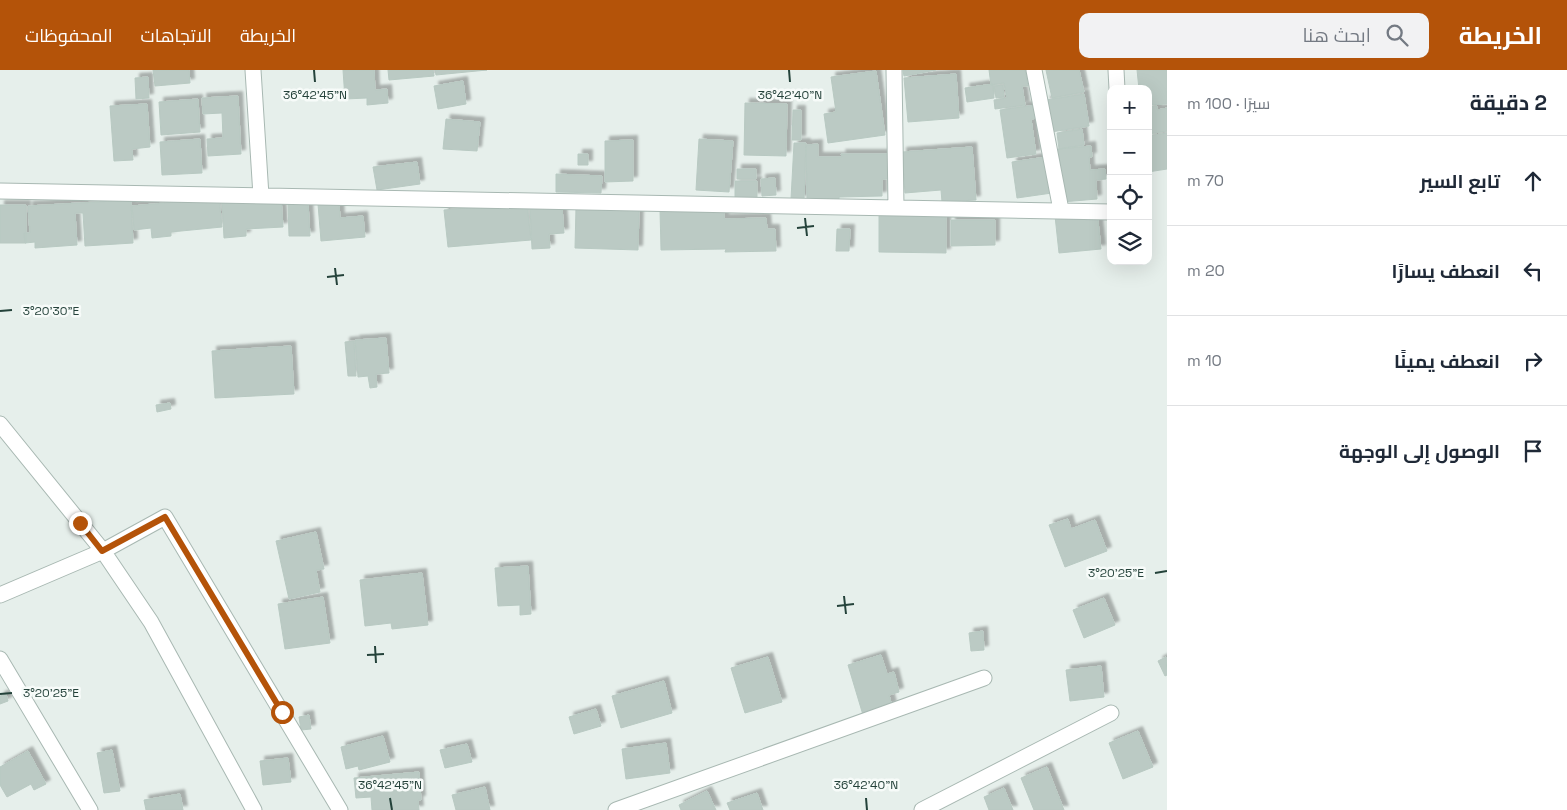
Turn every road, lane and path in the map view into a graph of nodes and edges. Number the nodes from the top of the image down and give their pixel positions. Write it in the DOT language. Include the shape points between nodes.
graph roads {
  1 [pos="253,70"];
  2 [pos="894,70"];
  3 [pos="1034,70"];
  4 [pos="1116,70"];
  5 [pos="1117,85"];
  6 [pos="0,191"];
  7 [pos="260,196"];
  8 [pos="896,207"];
  9 [pos="1061,210"];
  10 [pos="1107,212"];
  11 [pos="0,424"];
  12 [pos="102,551"];
  13 [pos="0,595"];
  14 [pos="0,659"];
  15 [pos="984,678"];
  16 [pos="1111,713"];
  17 [pos="90,810"];
  18 [pos="254,810"];
  19 [pos="340,810"];
  20 [pos="616,810"];
  21 [pos="922,810"];
  1 -- 7 [label="street"];
  2 -- 8 [label="street"];
  3 -- 9 [label="street"];
  4 -- 5 [label="street"];
  6 -- 7 [label="street"];
  7 -- 8 [label="street"];
  8 -- 9 [label="street"];
  9 -- 10 [label="street"];
  11 -- 12 [label="street"];
  12 -- 13 [label="street"];
  12 -- 18 [label="street" via="151,622"];
  12 -- 19 [label="street" via="165,517"];
  14 -- 17 [label="street"];
  15 -- 20 [label="street"];
  16 -- 21 [label="street"];
}
